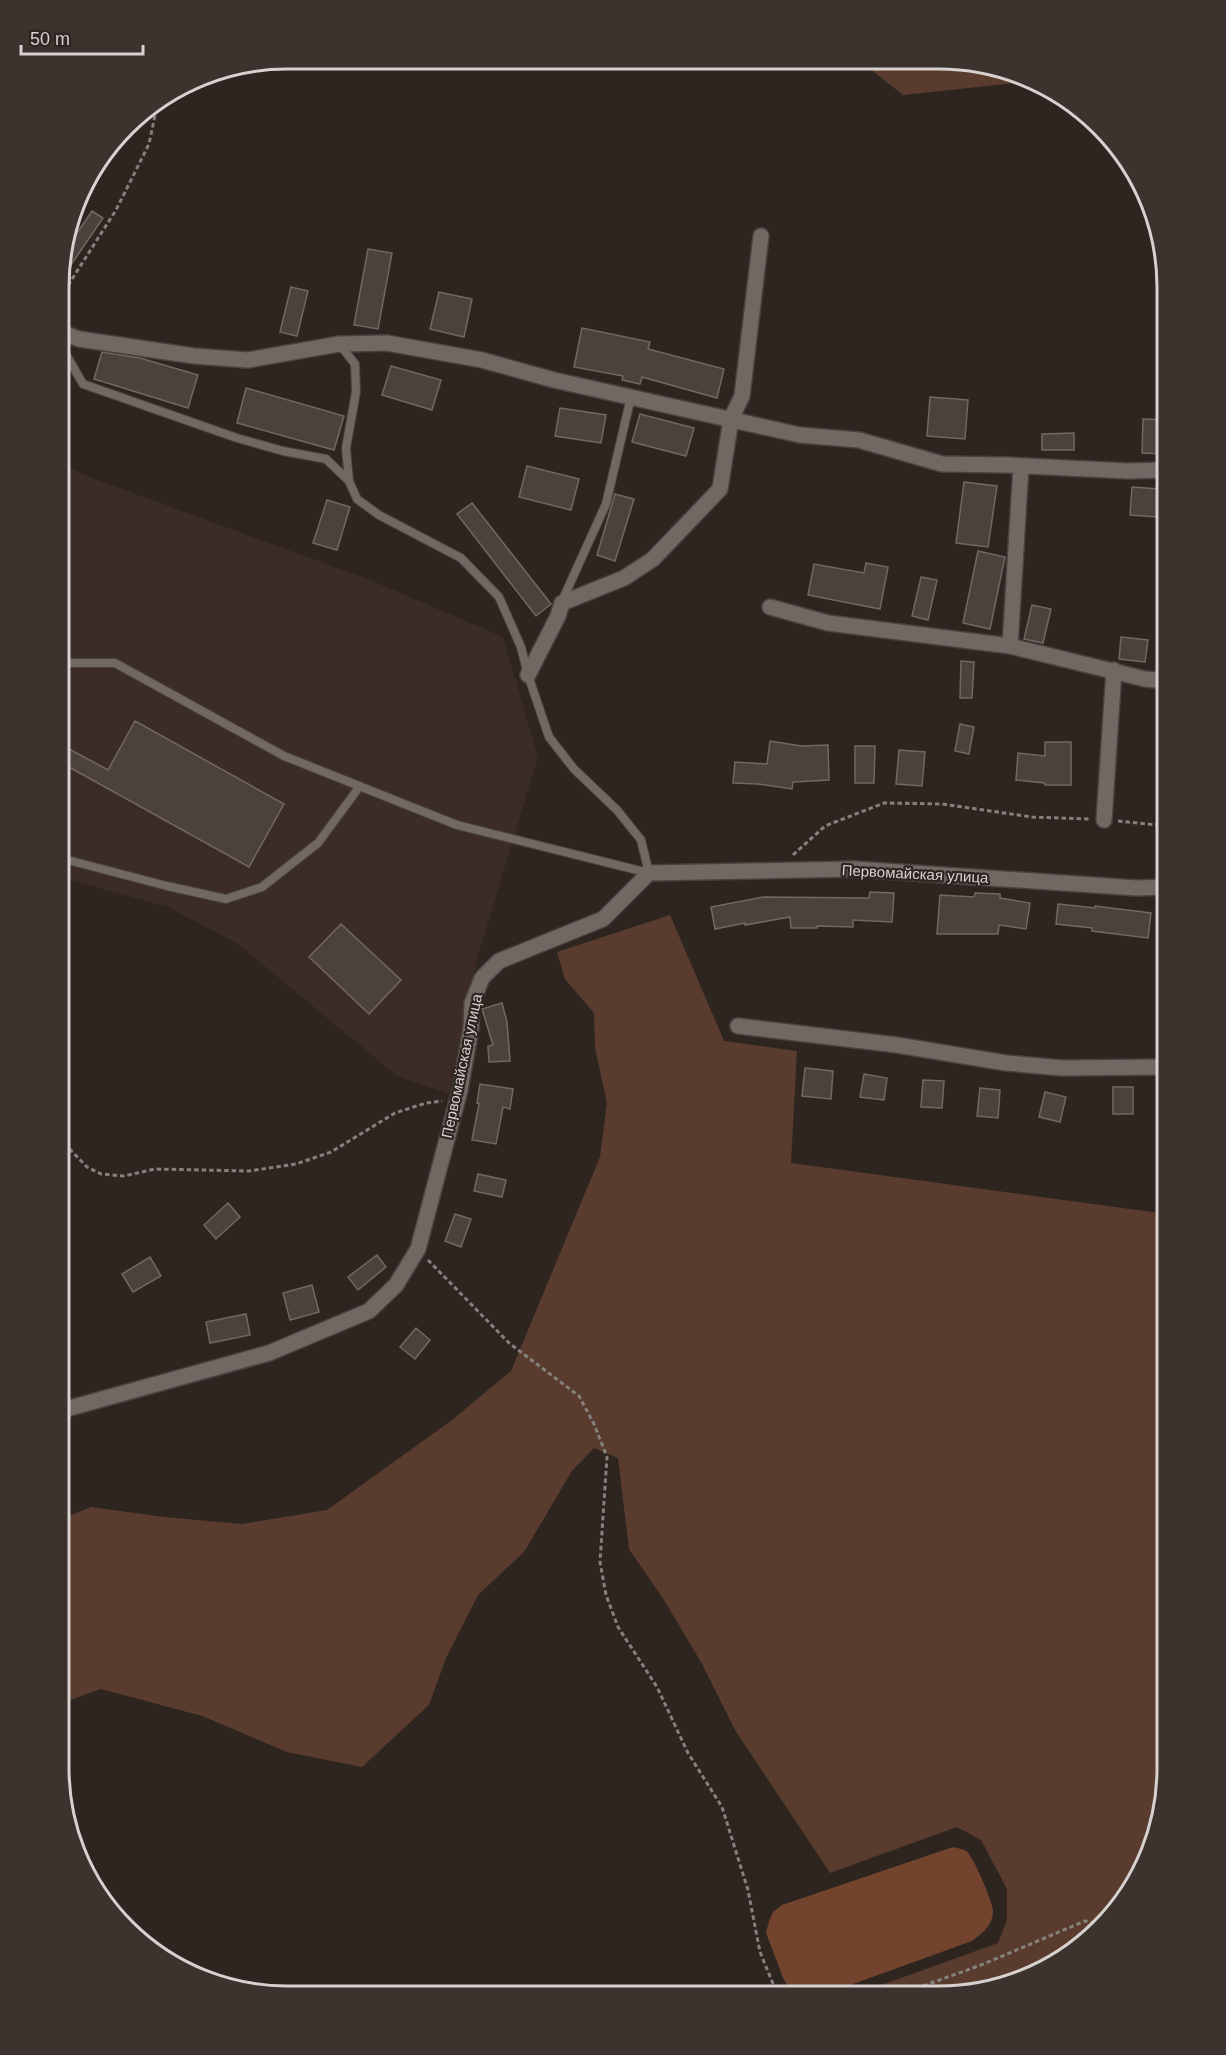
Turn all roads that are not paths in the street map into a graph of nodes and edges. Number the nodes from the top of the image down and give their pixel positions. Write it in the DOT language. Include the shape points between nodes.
graph roads {
  1 [pos="761,236"];
  2 [pos="69,335"];
  3 [pos="339,344"];
  4 [pos="69,360"];
  5 [pos="631,397"];
  6 [pos="731,419"];
  7 [pos="1021,466"];
  8 [pos="1157,470"];
  9 [pos="349,481"];
  10 [pos="562,603"];
  11 [pos="770,607"];
  12 [pos="1010,646"];
  13 [pos="69,663"];
  14 [pos="1114,670"];
  15 [pos="528,675"];
  16 [pos="1157,680"];
  17 [pos="360,786"];
  18 [pos="1104,820"];
  19 [pos="69,860"];
  20 [pos="649,873"];
  21 [pos="1157,887"];
  22 [pos="738,1026"];
  23 [pos="1157,1067"];
  24 [pos="69,1408"];
  1 -- 6 [label="street" via="742,396"];
  2 -- 3 [label="street" via="194,356 248,360"];
  3 -- 5 [label="street" via="387,343 482,360"];
  3 -- 9 [label="lane" via="355,364 356,392 346,448"];
  4 -- 9 [label="lane" via="83,384 237,438 326,459"];
  5 -- 6 [label="street"];
  5 -- 10 [label="lane" via="606,504"];
  6 -- 7 [label="street" via="800,435 859,440 942,464"];
  6 -- 10 [label="street" via="720,489 713,497 653,559 624,578"];
  7 -- 8 [label="street"];
  7 -- 12 [label="street"];
  9 -- 15 [label="lane" via="357,499 461,558 498,597 521,647"];
  10 -- 15 [label="street"];
  11 -- 12 [label="street" via="828,623"];
  12 -- 14 [label="street"];
  13 -- 17 [label="lane" via="115,663 284,756"];
  14 -- 16 [label="street"];
  14 -- 18 [label="street"];
  15 -- 20 [label="lane" via="549,737 641,840"];
  17 -- 19 [label="lane" via="318,843 262,887 226,899"];
  17 -- 20 [label="lane" via="457,825"];
  20 -- 21 [label="street, Первомайская улица" via="855,869"];
  20 -- 24 [label="street, Первомайская улица" via="603,919 499,961 482,978 472,1003 457,1100 418,1249 396,1285 369,1311 269,1353"];
  22 -- 23 [label="street" via="1006,1063 1062,1068"];
}
